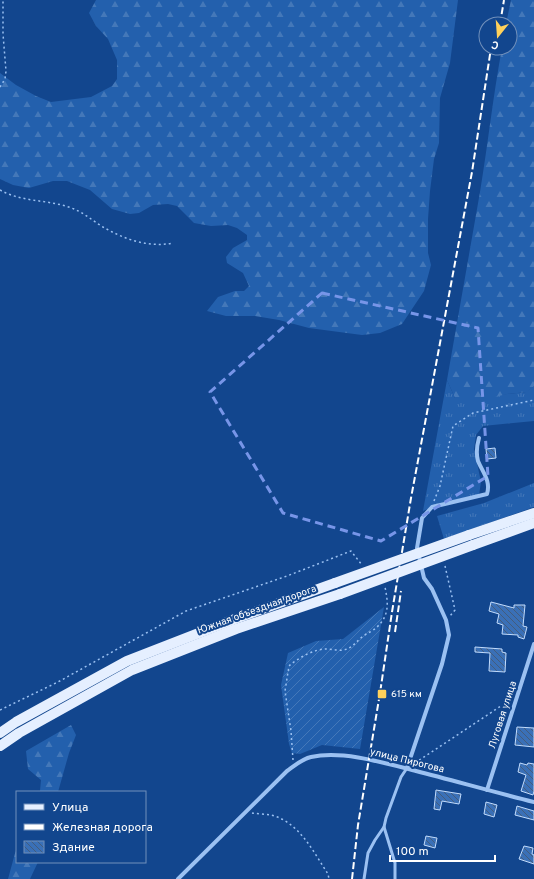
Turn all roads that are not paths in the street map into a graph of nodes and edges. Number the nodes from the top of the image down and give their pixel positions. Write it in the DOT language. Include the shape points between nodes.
graph roads {
  1 [pos="479,438"];
  2 [pos="534,513"];
  3 [pos="534,523"];
  4 [pos="534,644"];
  5 [pos="0,733"];
  6 [pos="0,746"];
  7 [pos="407,768"];
  8 [pos="487,790"];
  9 [pos="534,802"];
  10 [pos="384,827"];
  11 [pos="178,879"];
  12 [pos="364,879"];
  13 [pos="395,879"];
  1 -- 7 [label="street" via="478,459 488,480 487,494 432,507 422,518 417,548 424,578 446,620 449,635 442,664"];
  2 -- 5 [label="main road, Южная объездная дорога, bridge" via="235,619 127,661"];
  3 -- 6 [label="main road, Южная объездная дорога, bridge" via="236,629 132,670"];
  4 -- 8 [label="street, Луговая улица"];
  7 -- 8 [label="street, улица Пирогова"];
  7 -- 10 [label="lane"];
  7 -- 11 [label="street, улица Пирогова" via="344,756 309,757 287,771"];
  8 -- 9 [label="street, улица Пирогова"];
  10 -- 12 [label="lane" via="368,853"];
  10 -- 13 [label="lane" via="395,863"];
}
